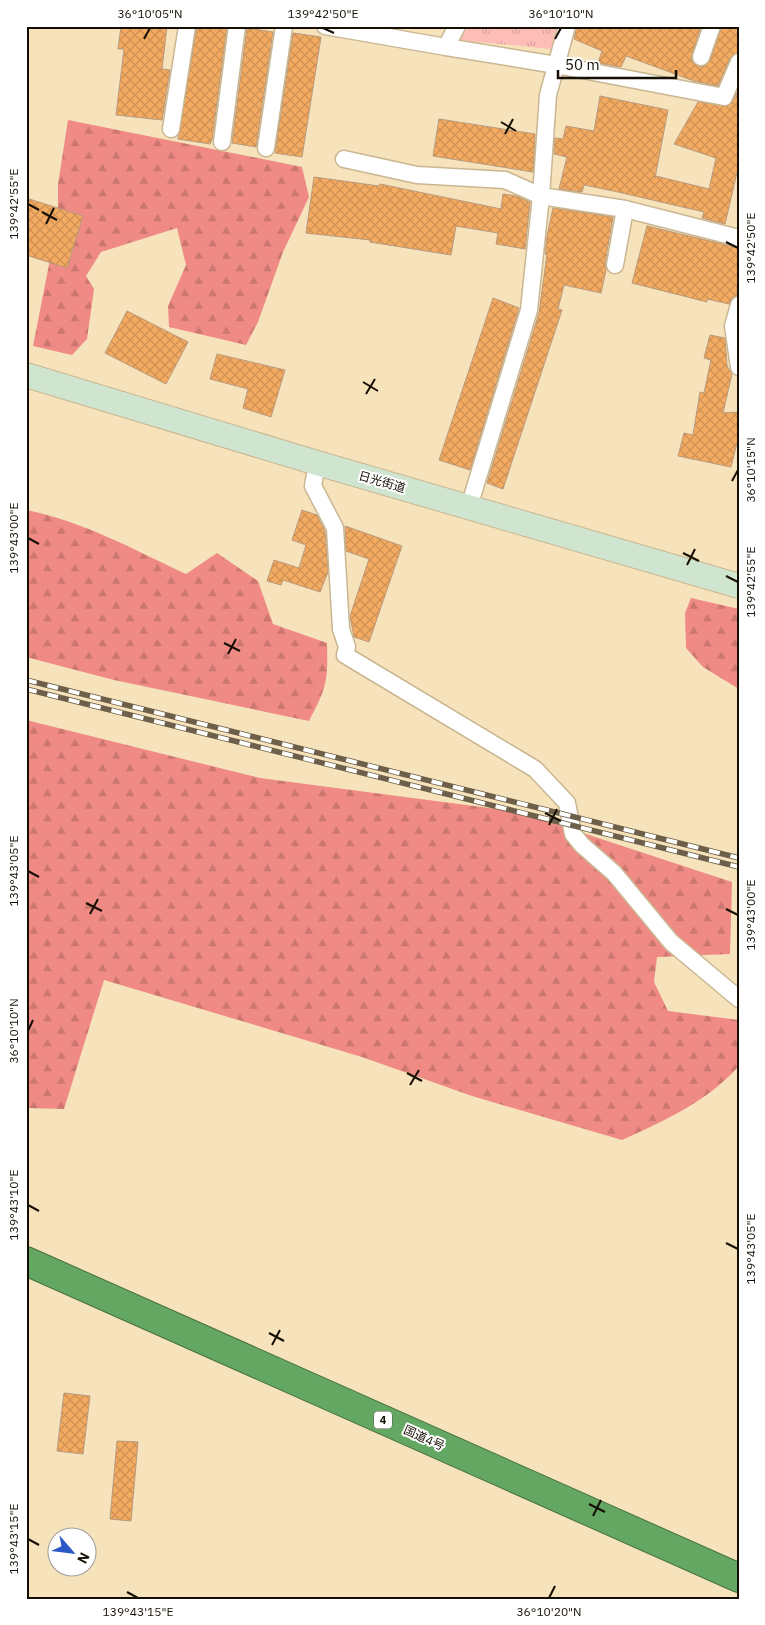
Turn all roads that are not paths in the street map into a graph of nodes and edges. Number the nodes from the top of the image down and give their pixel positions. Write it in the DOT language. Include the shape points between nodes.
graph roads {
  1 [pos="186,26"];
  2 [pos="237,26"];
  3 [pos="284,26"];
  4 [pos="325,26"];
  5 [pos="457,26"];
  6 [pos="567,26"];
  7 [pos="712,26"];
  8 [pos="446,47"];
  9 [pos="701,57"];
  10 [pos="739,62"];
  11 [pos="556,65"];
  12 [pos="171,129"];
  13 [pos="222,142"];
  14 [pos="266,148"];
  15 [pos="344,159"];
  16 [pos="541,196"];
  17 [pos="625,209"];
  18 [pos="739,238"];
  19 [pos="615,265"];
  20 [pos="739,305"];
  21 [pos="739,367"];
  22 [pos="26,376"];
  23 [pos="317,464"];
  24 [pos="469,508"];
  25 [pos="739,586"];
  26 [pos="739,999"];
  27 [pos="26,1262"];
  28 [pos="739,1578"];
  1 -- 12 [label="street"];
  2 -- 13 [label="street"];
  3 -- 14 [label="street"];
  4 -- 8 [label="street"];
  5 -- 8 [label="street"];
  6 -- 11 [label="street"];
  7 -- 9 [label="street"];
  8 -- 11 [label="street"];
  10 -- 11 [label="street" via="724,97"];
  11 -- 16 [label="street" via="548,95"];
  15 -- 16 [label="street" via="417,175 504,180"];
  16 -- 17 [label="street"];
  16 -- 24 [label="street" via="530,310"];
  17 -- 18 [label="street"];
  17 -- 19 [label="street"];
  20 -- 21 [label="street" via="733,326"];
  22 -- 23 [label="main road, 日光街道"];
  23 -- 24 [label="main road, 日光街道"];
  23 -- 26 [label="street" via="313,486 335,528 341,629 347,647 345,655 535,769 568,803 573,834 582,846 614,873 671,942"];
  24 -- 25 [label="main road, 日光街道"];
  27 -- 28 [label="highway, 国道4号 / 4"];
}
